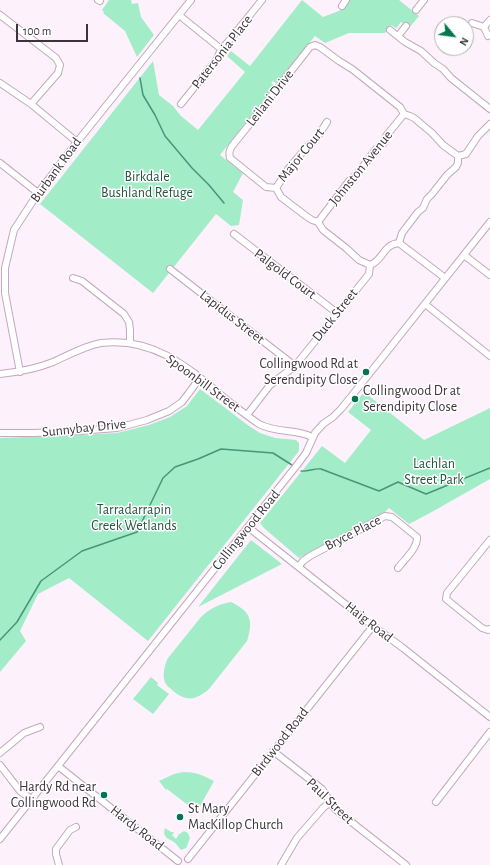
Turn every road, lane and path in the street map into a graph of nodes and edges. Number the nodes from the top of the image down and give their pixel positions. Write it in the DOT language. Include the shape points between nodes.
graph roads {
  1 [pos="191,0"];
  2 [pos="262,0"];
  3 [pos="346,0"];
  4 [pos="424,0"];
  5 [pos="342,6"];
  6 [pos="416,10"];
  7 [pos="0,15"];
  8 [pos="179,15"];
  9 [pos="490,20"];
  10 [pos="474,23"];
  11 [pos="406,26"];
  12 [pos="484,27"];
  13 [pos="390,30"];
  14 [pos="398,36"];
  15 [pos="488,36"];
  16 [pos="221,49"];
  17 [pos="0,83"];
  18 [pos="31,104"];
  19 [pos="181,104"];
  20 [pos="490,109"];
  21 [pos="404,114"];
  22 [pos="327,122"];
  23 [pos="490,124"];
  24 [pos="77,142"];
  25 [pos="458,156"];
  26 [pos="0,163"];
  27 [pos="276,188"];
  28 [pos="38,193"];
  29 [pos="318,222"];
  30 [pos="490,222"];
  31 [pos="234,234"];
  32 [pos="399,243"];
  33 [pos="464,254"];
  34 [pos="370,265"];
  35 [pos="2,267"];
  36 [pos="170,268"];
  37 [pos="490,275"];
  38 [pos="73,278"];
  39 [pos="445,278"];
  40 [pos="425,304"];
  41 [pos="336,313"];
  42 [pos="130,343"];
  43 [pos="490,356"];
  44 [pos="294,366"];
  45 [pos="20,372"];
  46 [pos="0,374"];
  47 [pos="200,378"];
  48 [pos="246,415"];
  49 [pos="0,433"];
  50 [pos="312,437"];
  51 [pos="248,527"];
  52 [pos="490,540"];
  53 [pos="298,566"];
  54 [pos="398,568"];
  55 [pos="373,626"];
  56 [pos="490,629"];
  57 [pos="490,717"];
  58 [pos="40,727"];
  59 [pos="490,732"];
  60 [pos="274,751"];
  61 [pos="0,753"];
  62 [pos="0,765"];
  63 [pos="58,766"];
  64 [pos="31,799"];
  65 [pos="436,802"];
  66 [pos="329,803"];
  67 [pos="76,827"];
  68 [pos="0,839"];
  69 [pos="189,862"];
  70 [pos="178,863"];
  71 [pos="58,865"];
  72 [pos="281,865"];
  73 [pos="406,865"];
  1 -- 8 [label="street, Burbank Road"];
  2 -- 16 [label="street, Patersonia Place"];
  3 -- 5 [label="street"];
  4 -- 6 [label="street"];
  7 -- 18 [label="street" via="56,58 60,65 58,73"];
  8 -- 16 [label="street"];
  8 -- 24 [label="street, Burbank Road"];
  9 -- 12 [label="street"];
  10 -- 12 [label="street"];
  11 -- 14 [label="street"];
  12 -- 15 [label="street"];
  13 -- 14 [label="street"];
  14 -- 20 [label="street" via="421,51"];
  16 -- 19 [label="street, Patersonia Place" via="217,59"];
  17 -- 18 [label="street"];
  18 -- 24 [label="street"];
  21 -- 25 [label="street, Leilani Drive" via="414,118"];
  21 -- 27 [label="street, Leilani Drive" via="400,107 352,69 320,47 310,46 229,153 230,158 266,187"];
  21 -- 29 [label="street, Johnston Avenue" via="386,136 383,144 349,181"];
  22 -- 27 [label="street, Major Court"];
  23 -- 25 [label="street" via="466,154"];
  24 -- 28 [label="street, Burbank Road"];
  25 -- 32 [label="street" via="456,167 446,175 427,199 402,234"];
  26 -- 28 [label="street"];
  27 -- 29 [label="street, Leilani Drive" via="280,196"];
  28 -- 35 [label="street, Burbank Road" via="14,230"];
  29 -- 34 [label="street, Leilani Drive" via="323,230 359,260"];
  30 -- 33 [label="street, Collingwood Road"];
  31 -- 41 [label="street, Palgold Court"];
  32 -- 34 [label="street" via="393,243"];
  32 -- 39 [label="street"];
  33 -- 37 [label="street"];
  33 -- 39 [label="street, Collingwood Road"];
  34 -- 41 [label="street, Duck Street" via="369,274"];
  35 -- 45 [label="street, Burbank Road"];
  36 -- 44 [label="street, Lapidus Street"];
  38 -- 42 [label="street" via="82,281 124,314 129,322"];
  39 -- 40 [label="street, Collingwood Road"];
  40 -- 43 [label="street"];
  40 -- 50 [label="street, Collingwood Road" via="350,398"];
  41 -- 44 [label="street, Duck Street"];
  42 -- 45 [label="street, Spoonbill Street" via="85,347 52,362"];
  42 -- 47 [label="street, Spoonbill Street" via="164,354"];
  44 -- 48 [label="street, Duck Street" via="270,384"];
  45 -- 46 [label="street, Spoonbill Street"];
  47 -- 48 [label="street, Spoonbill Street"];
  47 -- 49 [label="street, Sunnybay Drive" via="182,402 169,411 147,420 117,428"];
  48 -- 50 [label="street, Spoonbill Street" via="274,430"];
  50 -- 51 [label="street, Collingwood Road" via="303,458"];
  51 -- 53 [label="street, Haig Road"];
  51 -- 63 [label="street, Collingwood Road"];
  52 -- 56 [label="street" via="446,598 482,628"];
  53 -- 54 [label="street, Bryce Place" via="310,556 385,516 392,518 417,537 415,547"];
  53 -- 55 [label="street, Haig Road"];
  55 -- 57 [label="street, Haig Road"];
  55 -- 60 [label="street, Birdwood Road"];
  58 -- 61 [label="street" via="24,733"];
  59 -- 65 [label="street"];
  60 -- 66 [label="street, Paul Street" via="322,790"];
  60 -- 69 [label="street, Birdwood Road"];
  62 -- 64 [label="street" via="20,791"];
  63 -- 64 [label="street, Collingwood Road"];
  63 -- 70 [label="street, Hardy Road"];
  64 -- 68 [label="street, Collingwood Road"];
  66 -- 72 [label="street" via="296,838"];
  66 -- 73 [label="street, Paul Street"];
  67 -- 71 [label="street" via="70,830 56,849"];
  69 -- 70 [label="street" via="183,858"];
}
